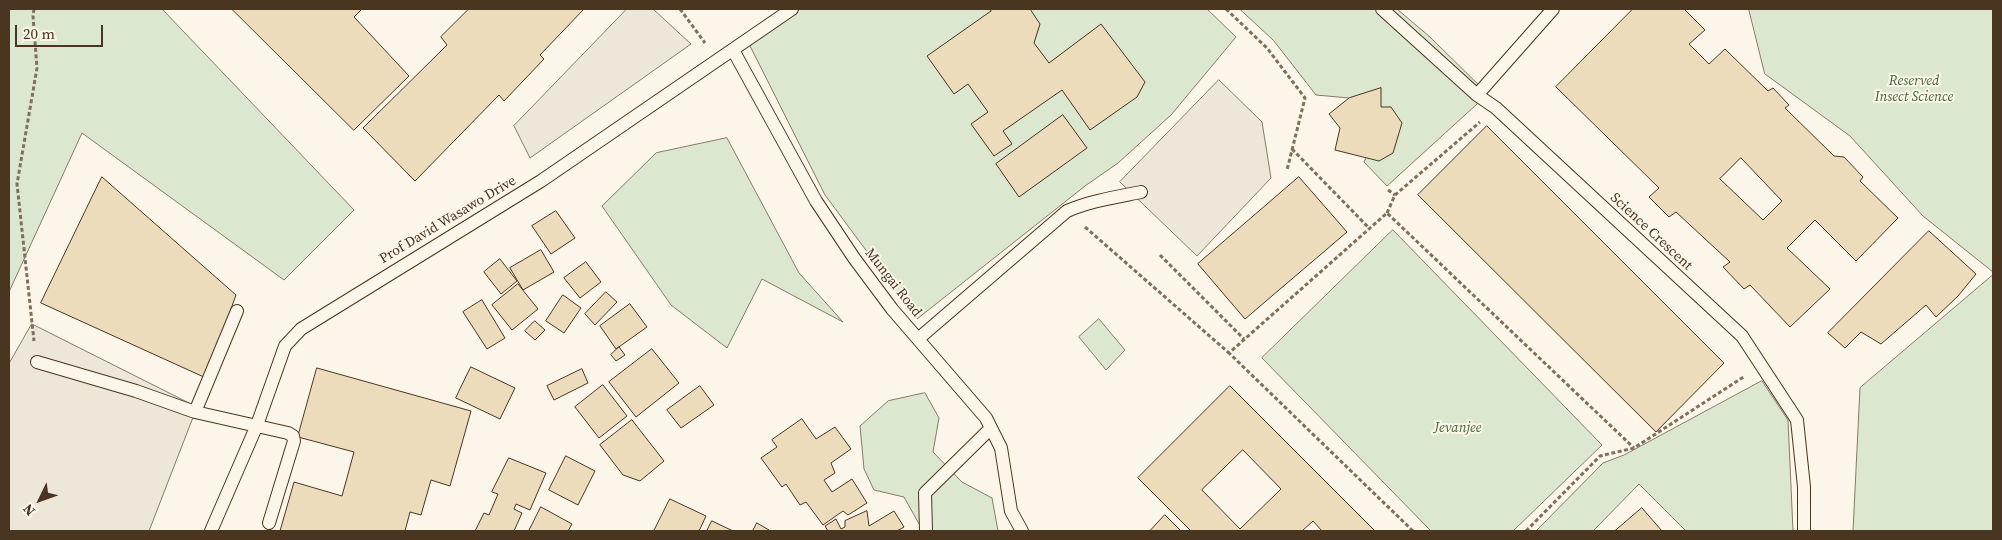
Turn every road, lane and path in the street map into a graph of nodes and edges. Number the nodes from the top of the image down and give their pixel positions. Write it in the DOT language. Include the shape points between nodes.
graph roads {
  1 [pos="34,9"];
  2 [pos="680,9"];
  3 [pos="792,9"];
  4 [pos="1226,9"];
  5 [pos="1382,9"];
  6 [pos="1554,9"];
  7 [pos="733,50"];
  8 [pos="717,59"];
  9 [pos="1477,95"];
  10 [pos="1496,108"];
  11 [pos="1292,149"];
  12 [pos="1287,170"];
  13 [pos="1388,190"];
  14 [pos="1141,192"];
  15 [pos="1395,195"];
  16 [pos="1067,211"];
  17 [pos="1387,213"];
  18 [pos="1370,230"];
  19 [pos="1160,254"];
  20 [pos="237,311"];
  21 [pos="918,339"];
  22 [pos="1244,339"];
  23 [pos="1229,353"];
  24 [pos="37,362"];
  25 [pos="1762,365"];
  26 [pos="195,412"];
  27 [pos="257,425"];
  28 [pos="991,428"];
  29 [pos="1634,448"];
  30 [pos="269,524"];
  31 [pos="211,531"];
  32 [pos="926,531"];
  33 [pos="1022,531"];
  34 [pos="1413,531"];
  35 [pos="1526,531"];
  36 [pos="1804,531"];
  1 -- 24 [label="path" via="37,68 17,184"];
  2 -- 8 [label="path"];
  3 -- 7 [label="lane, Prof David Wasawo Drive"];
  4 -- 11 [label="path" via="1267,48 1305,98"];
  5 -- 9 [label="lane, Science Crescent"];
  6 -- 9 [label="lane"];
  7 -- 8 [label="lane, Prof David Wasawo Drive"];
  7 -- 21 [label="lane, Mungai Road" via="816,202 854,258"];
  8 -- 27 [label="lane, Prof David Wasawo Drive" via="541,181 300,329 285,346"];
  9 -- 10 [label="lane, Science Crescent"];
  10 -- 15 [label="path"];
  10 -- 25 [label="lane, Science Crescent" via="1742,336"];
  11 -- 12 [label="path"];
  11 -- 18 [label="path"];
  13 -- 15 [label="path"];
  14 -- 16 [label="lane" via="1099,200"];
  15 -- 17 [label="path"];
  16 -- 21 [label="lane"];
  16 -- 23 [label="path"];
  17 -- 18 [label="path"];
  17 -- 29 [label="path"];
  18 -- 22 [label="path"];
  19 -- 22 [label="path"];
  20 -- 26 [label="lane"];
  21 -- 28 [label="lane, Mungai Road"];
  22 -- 23 [label="path"];
  23 -- 34 [label="path"];
  24 -- 26 [label="lane"];
  25 -- 29 [label="path"];
  25 -- 36 [label="lane, Science Crescent" via="1797,420 1804,487"];
  26 -- 27 [label="lane"];
  27 -- 30 [label="lane" via="288,433 294,441"];
  27 -- 31 [label="lane, Prof David Wasawo Drive"];
  28 -- 32 [label="lane" via="925,493"];
  28 -- 33 [label="lane, Mungai Road" via="1001,448 1011,511"];
  29 -- 35 [label="path" via="1600,456"];
}
